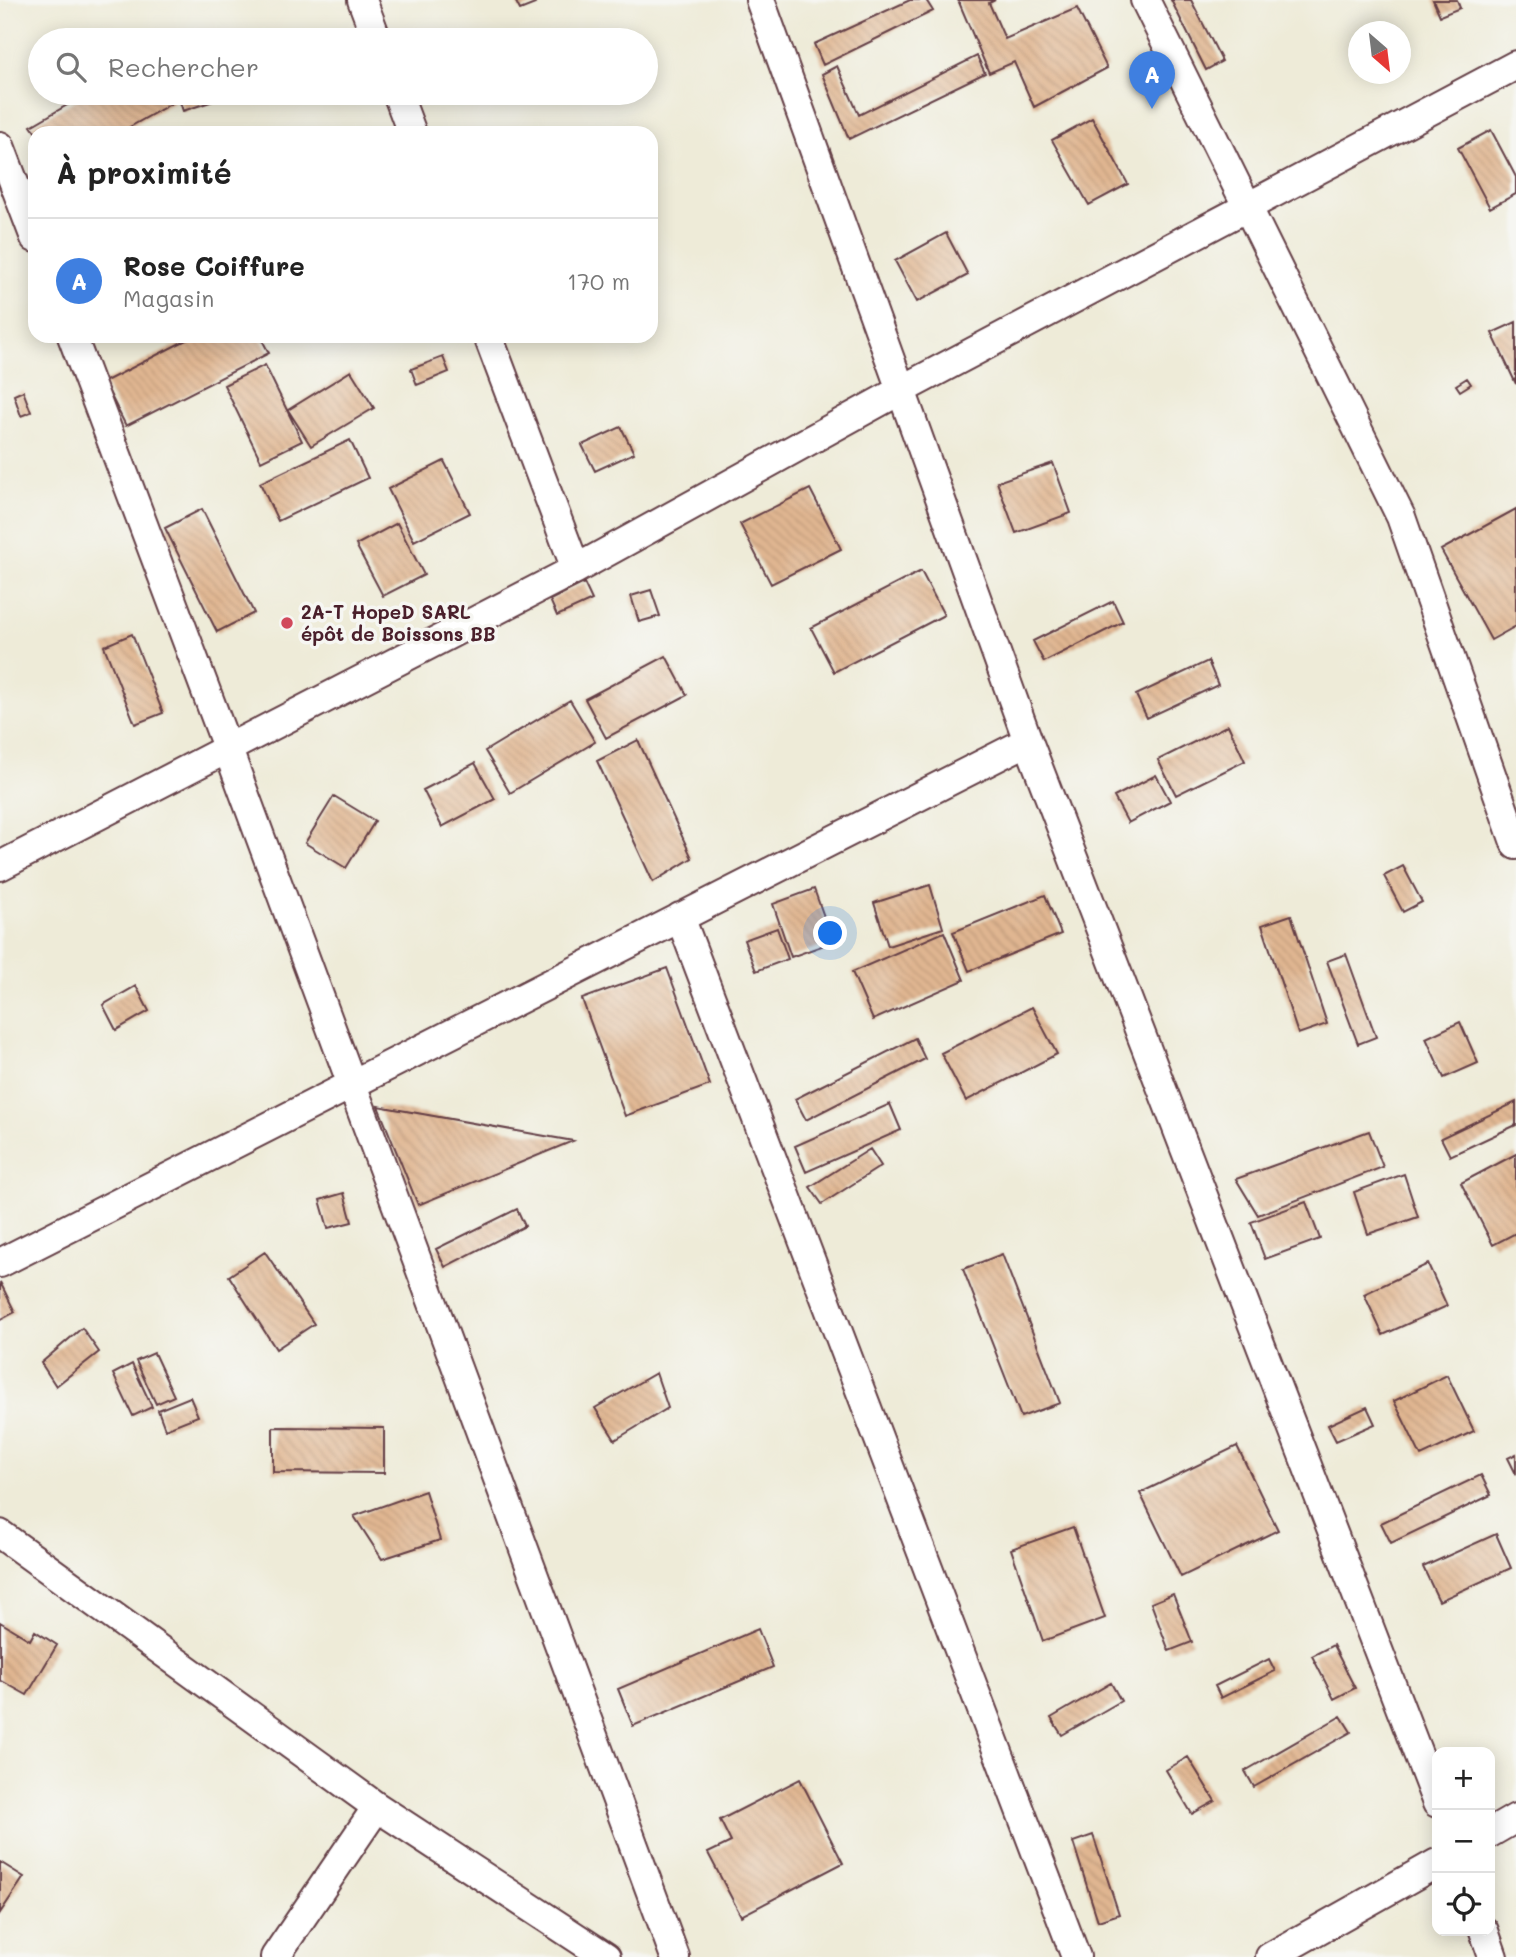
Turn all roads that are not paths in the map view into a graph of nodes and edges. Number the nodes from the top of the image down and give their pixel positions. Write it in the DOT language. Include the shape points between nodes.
graph roads {
  1 [pos="362,0"];
  2 [pos="760,0"];
  3 [pos="1145,0"];
  4 [pos="372,28"];
  5 [pos="1516,65"];
  6 [pos="402,105"];
  7 [pos="409,126"];
  8 [pos="0,146"];
  9 [pos="1248,206"];
  10 [pos="28,220"];
  11 [pos="75,343"];
  12 [pos="491,343"];
  13 [pos="901,390"];
  14 [pos="576,569"];
  15 [pos="1028,741"];
  16 [pos="227,747"];
  17 [pos="1516,845"];
  18 [pos="0,866"];
  19 [pos="680,917"];
  20 [pos="352,1085"];
  21 [pos="0,1263"];
  22 [pos="0,1534"];
  23 [pos="1432,1789"];
  24 [pos="377,1807"];
  25 [pos="1516,1818"];
  26 [pos="1495,1830"];
  27 [pos="1432,1866"];
  28 [pos="1486,1936"];
  29 [pos="275,1957"];
  30 [pos="606,1957"];
  31 [pos="675,1957"];
  32 [pos="1076,1957"];
  33 [pos="1270,1957"];
  34 [pos="1493,1957"];
  1 -- 4 [label="street"];
  2 -- 13 [label="street"];
  3 -- 9 [label="street"];
  5 -- 9 [label="street"];
  6 -- 7 [label="street"];
  8 -- 10 [label="street"];
  9 -- 13 [label="street"];
  9 -- 17 [label="street" via="1401,517"];
  11 -- 16 [label="street"];
  12 -- 14 [label="street"];
  13 -- 14 [label="street"];
  13 -- 15 [label="street"];
  14 -- 16 [label="street"];
  15 -- 19 [label="street"];
  15 -- 23 [label="street"];
  16 -- 18 [label="street"];
  16 -- 20 [label="street"];
  19 -- 20 [label="street"];
  19 -- 32 [label="street"];
  20 -- 21 [label="street"];
  20 -- 31 [label="street"];
  22 -- 24 [label="street"];
  24 -- 29 [label="street"];
  24 -- 30 [label="street"];
  25 -- 26 [label="street"];
  27 -- 33 [label="street"];
  28 -- 34 [label="street"];
}
